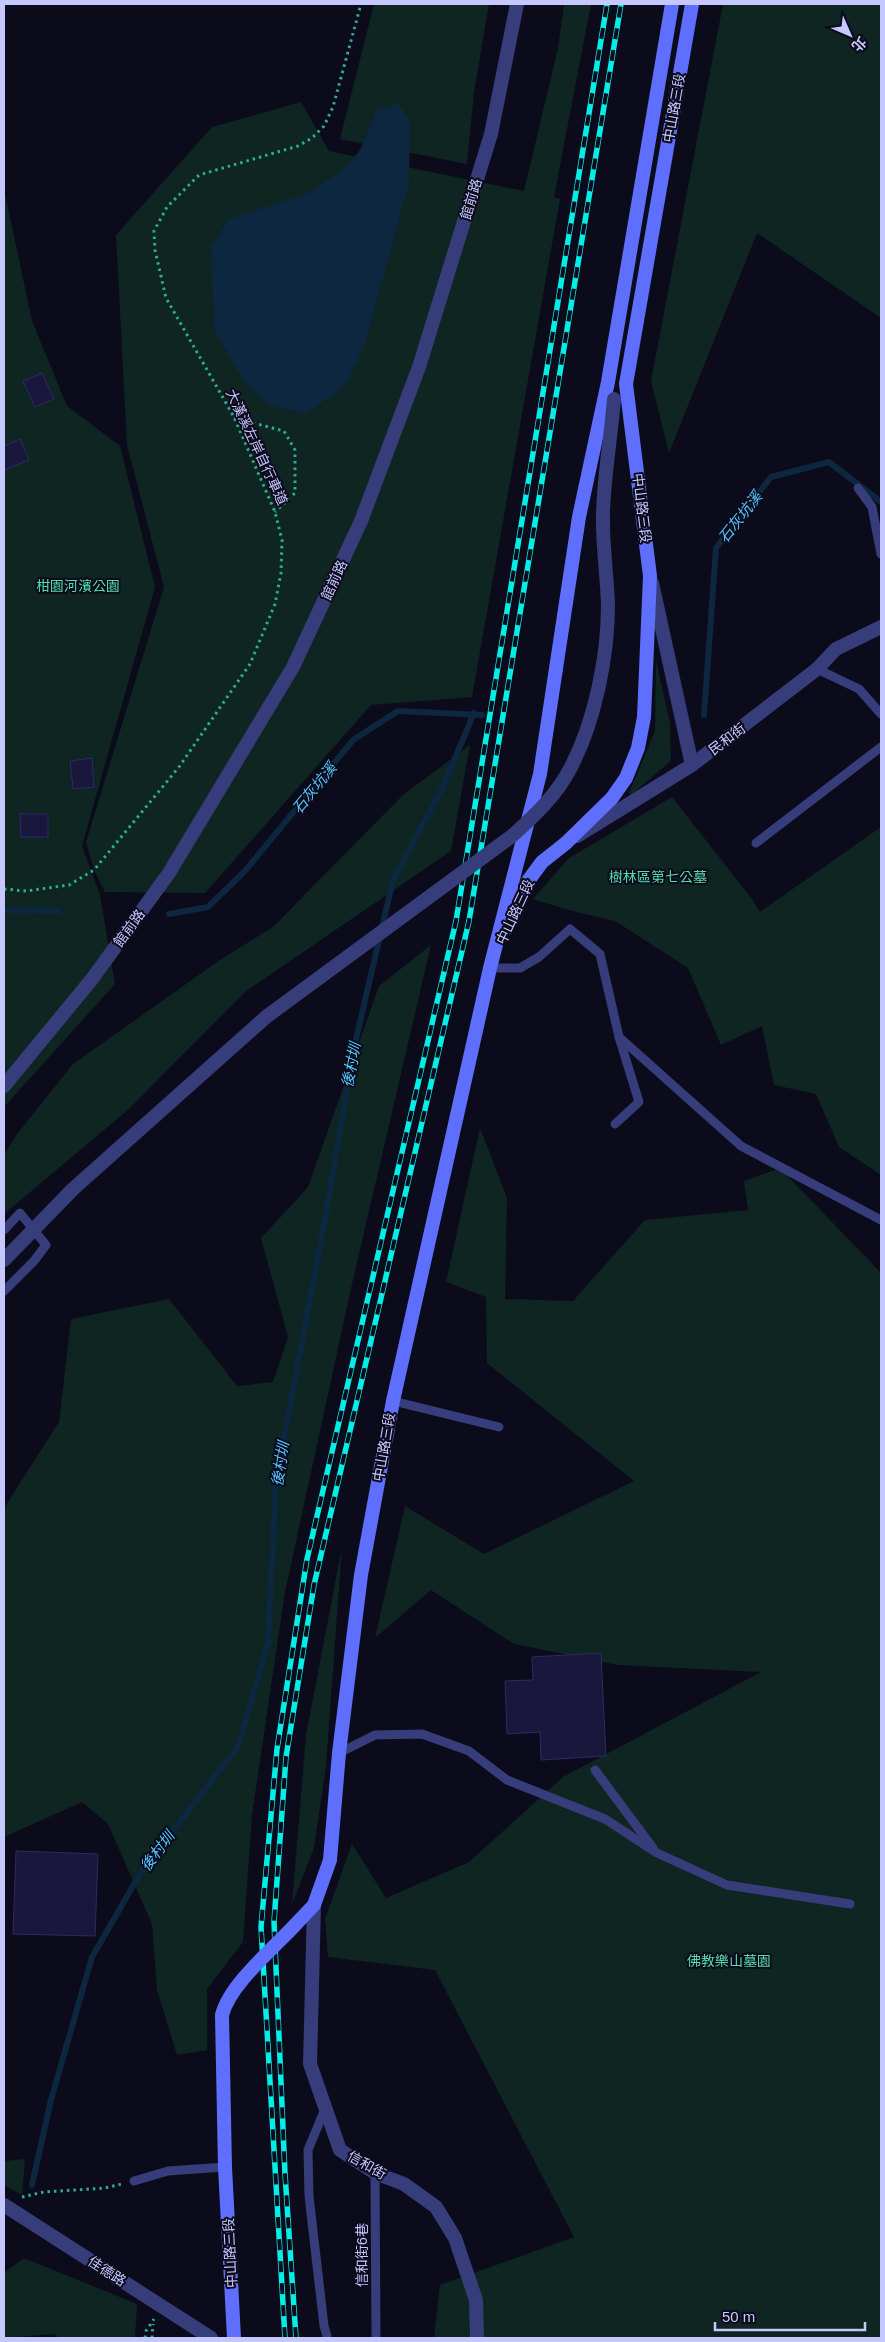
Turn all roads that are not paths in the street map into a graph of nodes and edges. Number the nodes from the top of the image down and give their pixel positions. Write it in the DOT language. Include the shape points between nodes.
graph roads {
  1 [pos="517,4"];
  2 [pos="672,4"];
  3 [pos="692,4"];
  4 [pos="608,382"];
  5 [pos="626,384"];
  6 [pos="614,399"];
  7 [pos="858,488"];
  8 [pos="881,554"];
  9 [pos="650,576"];
  10 [pos="881,628"];
  11 [pos="817,669"];
  12 [pos="881,714"];
  13 [pos="881,747"];
  14 [pos="692,765"];
  15 [pos="566,843"];
  16 [pos="756,843"];
  17 [pos="490,968"];
  18 [pos="618,1037"];
  19 [pos="4,1086"];
  20 [pos="615,1124"];
  21 [pos="881,1220"];
  22 [pos="4,1230"];
  23 [pos="4,1260"];
  24 [pos="4,1291"];
  25 [pos="393,1401"];
  26 [pos="499,1427"];
  27 [pos="339,1753"];
  28 [pos="595,1770"];
  29 [pos="657,1853"];
  30 [pos="850,1904"];
  31 [pos="314,1905"];
  32 [pos="325,2109"];
  33 [pos="225,2167"];
  34 [pos="375,2174"];
  35 [pos="134,2181"];
  36 [pos="8,2202"];
  37 [pos="327,2336"];
  38 [pos="376,2337"];
  39 [pos="211,2338"];
  40 [pos="234,2338"];
  41 [pos="478,2338"];
  1 -- 19 [label="street, 館前路" via="491,134 419,367 361,521 297,658 168,873 92,979"];
  2 -- 4 [label="main road, 中山路三段"];
  3 -- 5 [label="main road, 中山路三段"];
  4 -- 5 [label="street"];
  4 -- 6 [label="main road"];
  4 -- 17 [label="main road, 中山路三段" via="579,516 540,774"];
  5 -- 6 [label="main road"];
  5 -- 9 [label="main road, 中山路三段"];
  6 -- 23 [label="street, bridge" via="603,514 608,604 606,644 587,728 571,767 557,789 543,808 512,836 266,1017 73,1189"];
  7 -- 8 [label="lane" via="872,507"];
  9 -- 14 [label="street"];
  9 -- 15 [label="main road, 中山路三段" via="644,718 638,748 626,778 612,798"];
  10 -- 11 [label="street, 民和街" via="836,649"];
  11 -- 12 [label="lane" via="860,688"];
  11 -- 14 [label="street, 民和街"];
  13 -- 16 [label="lane"];
  14 -- 15 [label="street, 民和街"];
  15 -- 17 [label="main road, 中山路三段" via="542,862 528,881"];
  17 -- 18 [label="lane" via="520,968 539,957 570,929 600,954"];
  17 -- 25 [label="main road, 中山路三段"];
  18 -- 20 [label="lane" via="639,1102"];
  18 -- 21 [label="lane" via="741,1146"];
  22 -- 24 [label="lane" via="20,1213 46,1245"];
  25 -- 26 [label="lane"];
  25 -- 27 [label="main road, 中山路三段" via="361,1575"];
  27 -- 29 [label="lane" via="376,1735 422,1734 469,1751 508,1780 605,1819"];
  27 -- 31 [label="main road, 中山路三段" via="330,1860"];
  28 -- 29 [label="lane"];
  29 -- 30 [label="lane" via="727,1885"];
  31 -- 32 [label="street, 信和街" via="310,2064"];
  31 -- 33 [label="main road, 中山路三段, bridge" via="234,1988 226,2001 222,2015"];
  32 -- 34 [label="street, 信和街" via="340,2150"];
  32 -- 37 [label="lane" via="308,2150 309,2196"];
  33 -- 35 [label="lane" via="168,2171"];
  33 -- 40 [label="main road, 中山路三段"];
  34 -- 38 [label="lane, 信和街6巷"];
  34 -- 41 [label="street, 信和街" via="404,2184 436,2207 451,2230 476,2300"];
  36 -- 39 [label="street, 佳德路"];
}
